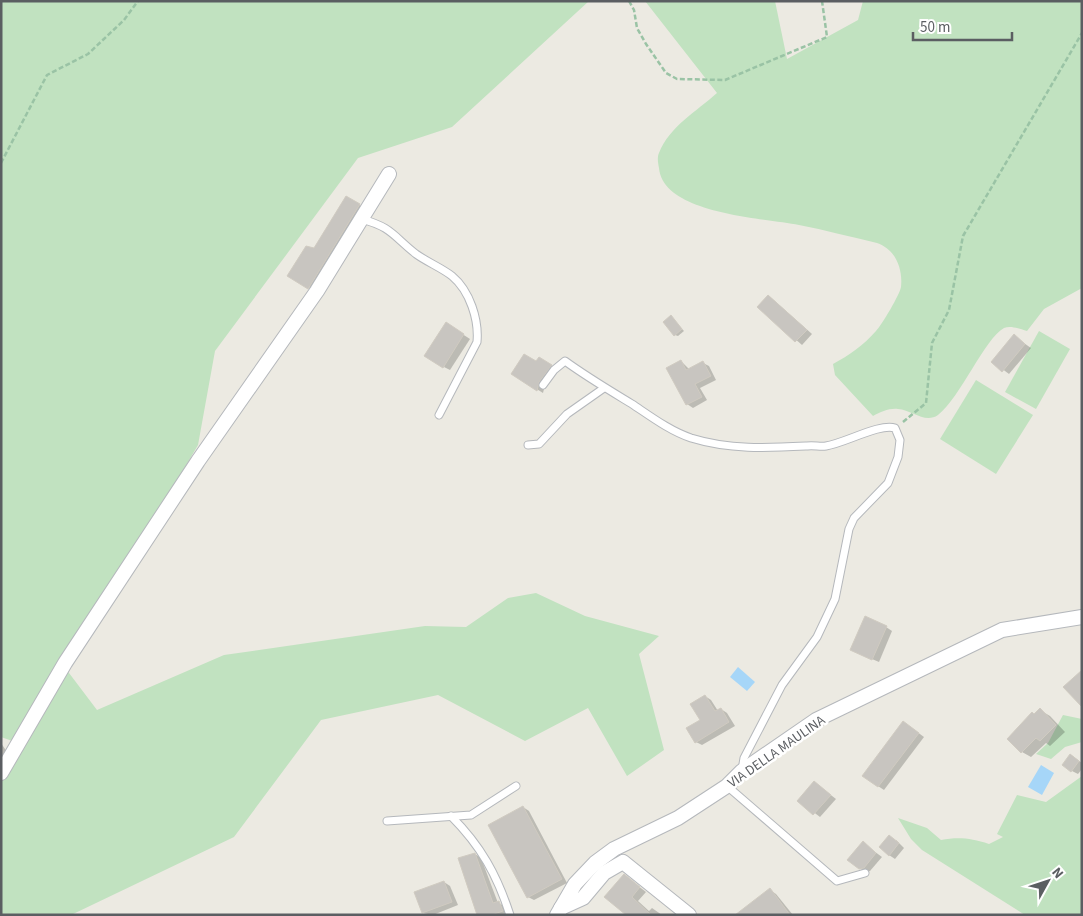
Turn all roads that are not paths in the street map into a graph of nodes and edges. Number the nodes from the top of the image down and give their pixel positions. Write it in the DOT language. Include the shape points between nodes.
graph roads {
  1 [pos="389,174"];
  2 [pos="361,219"];
  3 [pos="543,385"];
  4 [pos="604,388"];
  5 [pos="439,416"];
  6 [pos="528,445"];
  7 [pos="1082,617"];
  8 [pos="742,771"];
  9 [pos="1,773"];
  10 [pos="516,786"];
  11 [pos="726,786"];
  12 [pos="451,816"];
  13 [pos="388,821"];
  14 [pos="865,873"];
  15 [pos="559,911"];
  16 [pos="510,915"];
  17 [pos="689,915"];
  1 -- 2 [label="street"];
  2 -- 5 [label="lane" via="386,228 414,253 451,275 463,289 475,315 479,329 477,342"];
  2 -- 9 [label="street" via="317,291 198,461 65,663"];
  3 -- 4 [label="lane" via="565,361"];
  4 -- 6 [label="lane" via="567,414 539,444"];
  4 -- 8 [label="lane" via="690,438 735,448 825,446 890,426 895,428 900,440 898,457 888,483 854,518 835,600 817,637 782,685 744,758"];
  7 -- 8 [label="street, VIA DELLA MAULINA" via="1002,630 816,720"];
  8 -- 11 [label="street, VIA DELLA MAULINA"];
  10 -- 12 [label="lane" via="471,815"];
  11 -- 14 [label="lane" via="837,881"];
  11 -- 15 [label="street, VIA DELLA MAULINA" via="678,818 614,849 595,863 575,884"];
  12 -- 13 [label="lane"];
  12 -- 16 [label="lane" via="470,835 499,882"];
  15 -- 17 [label="street" via="583,898 604,873 623,862"];
}
